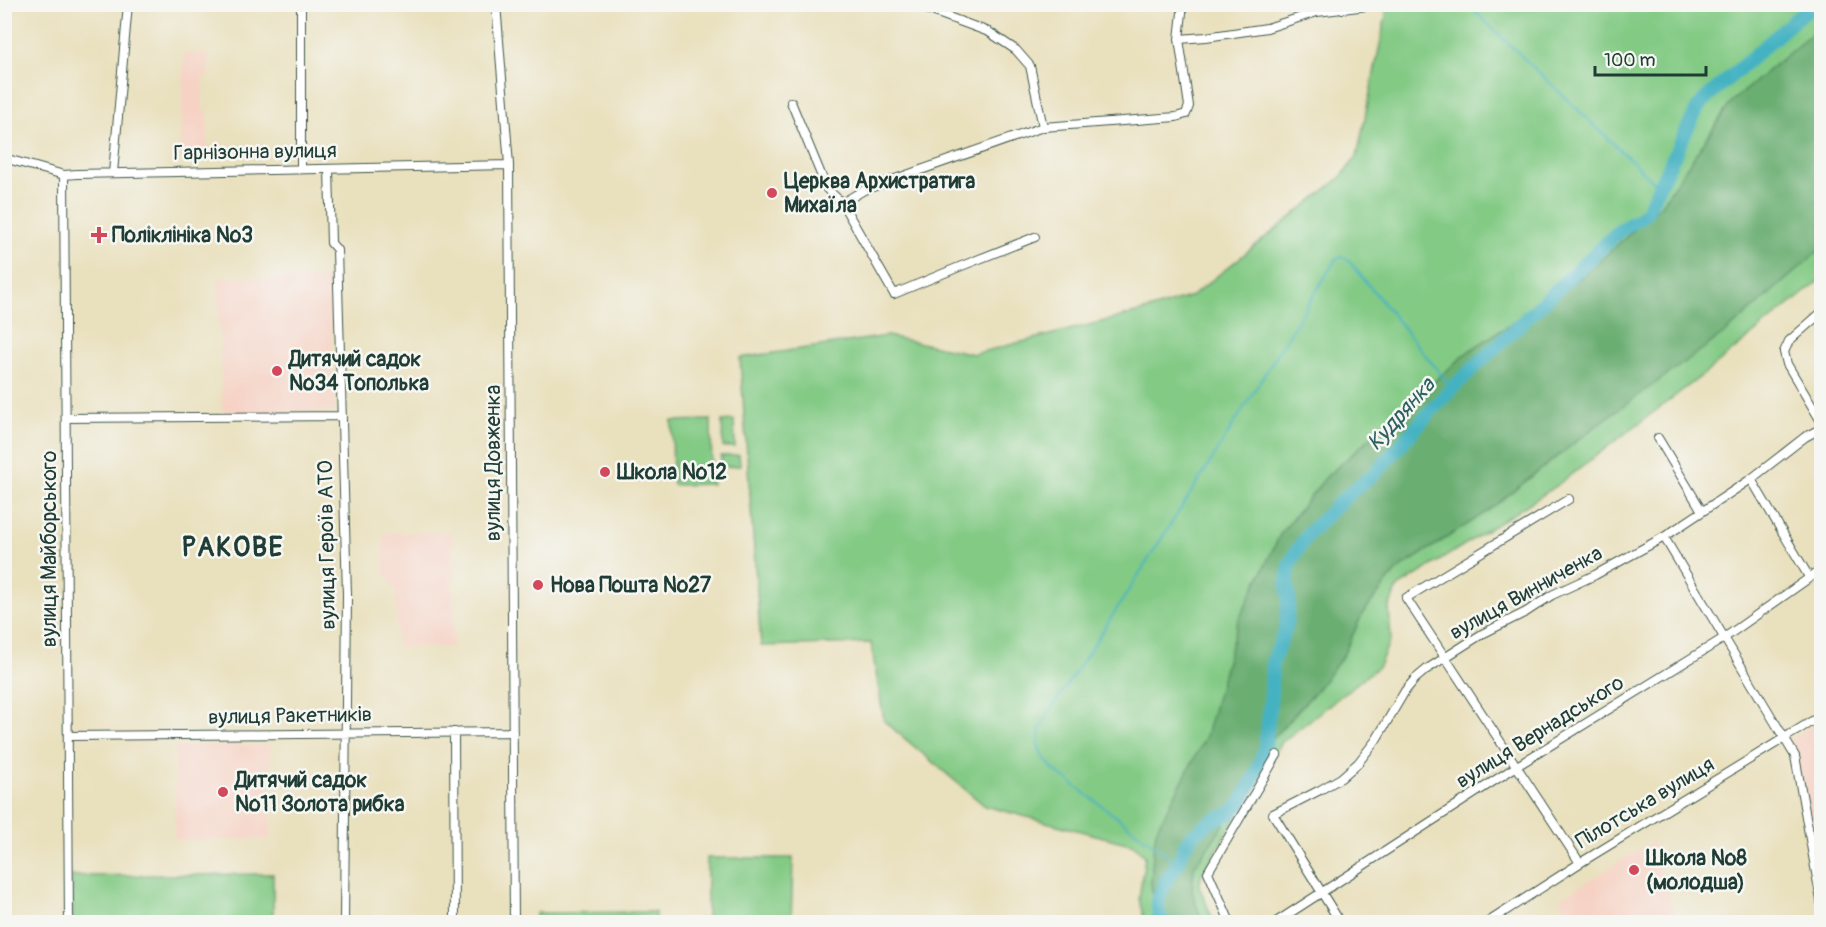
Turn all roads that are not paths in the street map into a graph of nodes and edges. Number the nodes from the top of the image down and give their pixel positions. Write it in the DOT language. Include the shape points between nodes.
graph roads {
  1 [pos="128,4"];
  2 [pos="301,4"];
  3 [pos="496,4"];
  4 [pos="913,4"];
  5 [pos="1183,4"];
  6 [pos="1366,5"];
  7 [pos="1179,39"];
  8 [pos="791,102"];
  9 [pos="1043,127"];
  10 [pos="4,158"];
  11 [pos="508,165"];
  12 [pos="301,169"];
  13 [pos="329,169"];
  14 [pos="113,173"];
  15 [pos="64,176"];
  16 [pos="842,203"];
  17 [pos="1035,237"];
  18 [pos="1821,312"];
  19 [pos="342,416"];
  20 [pos="66,418"];
  21 [pos="1821,423"];
  22 [pos="1821,428"];
  23 [pos="1658,438"];
  24 [pos="1751,479"];
  25 [pos="1569,499"];
  26 [pos="1702,511"];
  27 [pos="1664,537"];
  28 [pos="1821,568"];
  29 [pos="1809,577"];
  30 [pos="1724,638"];
  31 [pos="1445,658"];
  32 [pos="1821,715"];
  33 [pos="454,732"];
  34 [pos="513,732"];
  35 [pos="346,734"];
  36 [pos="68,736"];
  37 [pos="1785,738"];
  38 [pos="1277,755"];
  39 [pos="1517,766"];
  40 [pos="1580,863"];
  41 [pos="1321,894"];
  42 [pos="1821,906"];
  43 [pos="69,922"];
  44 [pos="344,922"];
  45 [pos="455,922"];
  46 [pos="514,922"];
  47 [pos="1230,922"];
  48 [pos="1276,922"];
  49 [pos="1340,922"];
  50 [pos="1488,922"];
  1 -- 14 [label="street"];
  2 -- 12 [label="street"];
  3 -- 11 [label="street, вулиця Довженка"];
  4 -- 9 [label="street" via="989,32 1016,50 1030,66"];
  5 -- 7 [label="street"];
  6 -- 7 [label="street" via="1317,12 1267,28"];
  7 -- 9 [label="street" via="1189,106 1186,114"];
  8 -- 16 [label="street" via="827,189"];
  9 -- 16 [label="street" via="864,190"];
  10 -- 15 [label="street, Гарнізонна вулиця"];
  11 -- 13 [label="street, Гарнізонна вулиця"];
  11 -- 34 [label="street, вулиця Довженка"];
  12 -- 13 [label="street, Гарнізонна вулиця"];
  12 -- 14 [label="street, Гарнізонна вулиця"];
  13 -- 19 [label="street, вулиця Героїв АТО" via="331,243 337,250"];
  14 -- 15 [label="street, Гарнізонна вулиця"];
  15 -- 20 [label="street, вулиця Майборського"];
  16 -- 17 [label="street" via="894,294"];
  18 -- 21 [label="street" via="1789,341 1784,352"];
  19 -- 20 [label="street"];
  19 -- 35 [label="street, вулиця Героїв АТО"];
  20 -- 36 [label="street, вулиця Майборського"];
  22 -- 24 [label="street, вулиця Винниченка"];
  23 -- 26 [label="street"];
  24 -- 26 [label="street, вулиця Винниченка"];
  24 -- 29 [label="street"];
  25 -- 31 [label="street" via="1406,598"];
  26 -- 27 [label="street, вулиця Винниченка"];
  27 -- 30 [label="street"];
  27 -- 31 [label="street, вулиця Винниченка" via="1552,595"];
  28 -- 29 [label="street, вулиця Вернадського"];
  29 -- 30 [label="street, вулиця Вернадського"];
  30 -- 37 [label="street"];
  30 -- 39 [label="street, вулиця Вернадського"];
  31 -- 39 [label="street"];
  31 -- 41 [label="street, вулиця Винниченка" via="1405,691 1358,763 1341,778 1273,814"];
  32 -- 37 [label="street, Пілотська вулиця"];
  33 -- 34 [label="street, вулиця Ракетників"];
  33 -- 35 [label="street, вулиця Ракетників"];
  33 -- 45 [label="street"];
  34 -- 46 [label="street, вулиця Довженка"];
  35 -- 36 [label="street, вулиця Ракетників"];
  35 -- 44 [label="street, вулиця Героїв АТО"];
  36 -- 43 [label="street, вулиця Майборського"];
  37 -- 40 [label="street, Пілотська вулиця"];
  37 -- 42 [label="street" via="1795,756"];
  38 -- 47 [label="street" via="1208,872"];
  39 -- 40 [label="street"];
  39 -- 41 [label="street, вулиця Вернадського"];
  40 -- 50 [label="street, Пілотська вулиця"];
  41 -- 48 [label="street, вулиця Вернадського"];
  41 -- 49 [label="street"];
}
